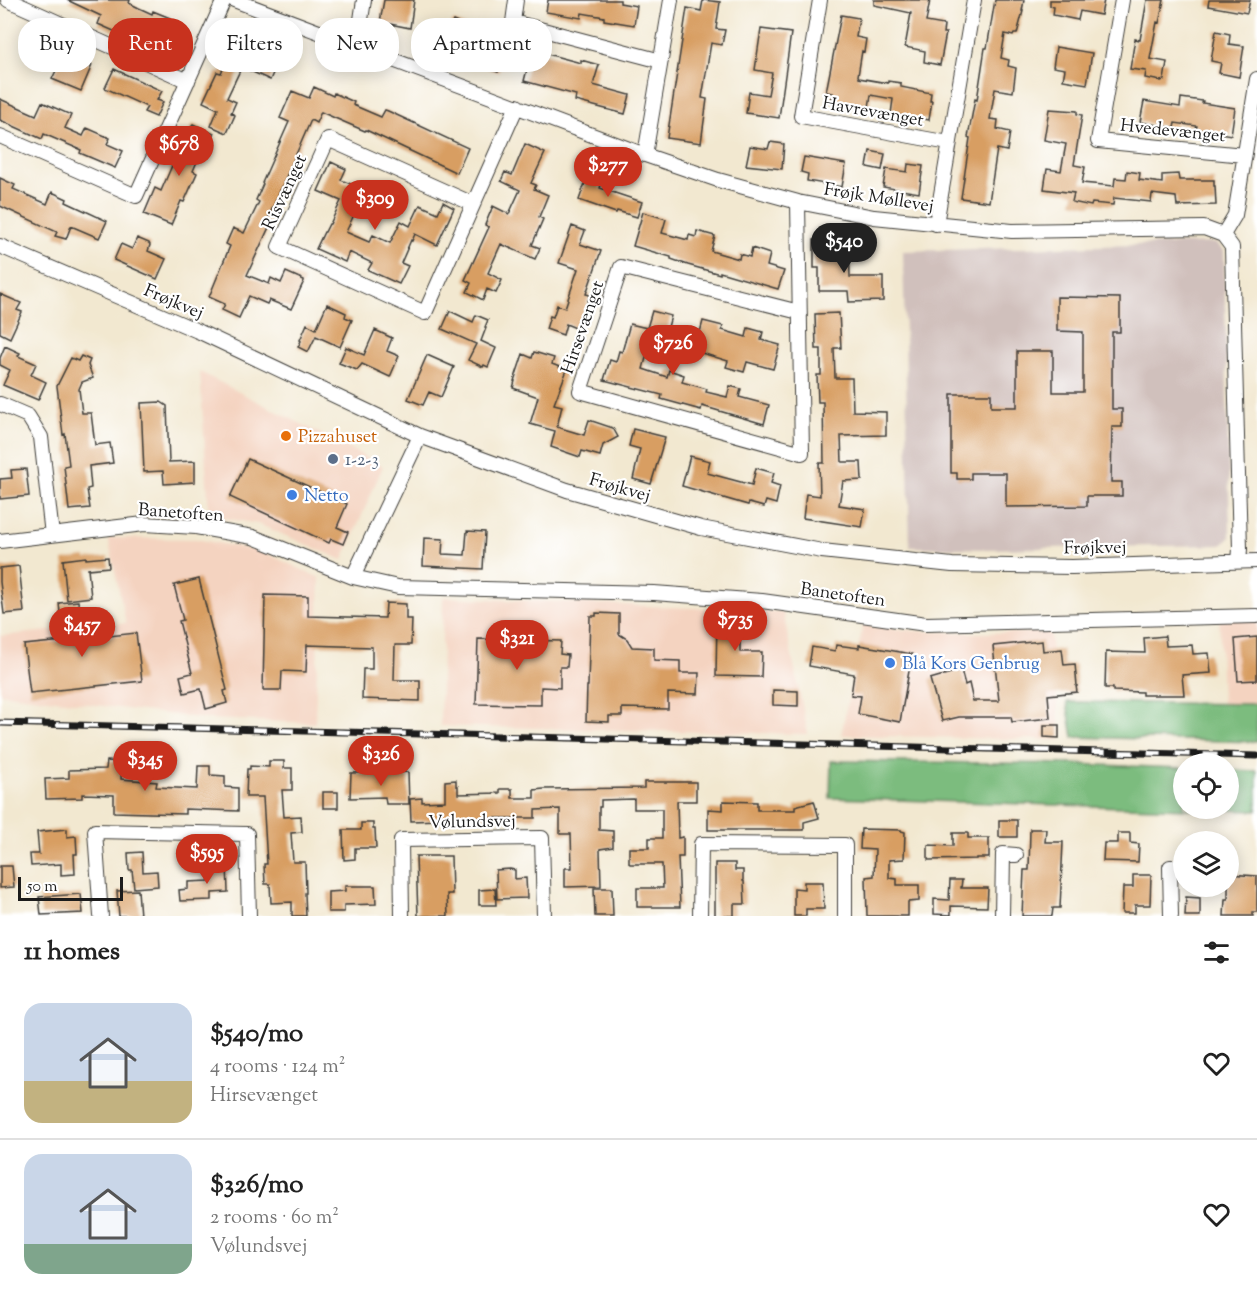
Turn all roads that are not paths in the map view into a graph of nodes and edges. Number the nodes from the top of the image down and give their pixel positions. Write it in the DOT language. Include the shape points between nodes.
graph roads {
  1 [pos="8,0"];
  2 [pos="224,0"];
  3 [pos="234,0"];
  4 [pos="364,0"];
  5 [pos="516,0"];
  6 [pos="671,0"];
  7 [pos="820,0"];
  8 [pos="974,0"];
  9 [pos="1122,0"];
  10 [pos="361,18"];
  11 [pos="315,30"];
  12 [pos="661,61"];
  13 [pos="399,62"];
  14 [pos="1257,79"];
  15 [pos="188,81"];
  16 [pos="517,106"];
  17 [pos="1253,131"];
  18 [pos="0,136"];
  19 [pos="949,144"];
  20 [pos="645,155"];
  21 [pos="1244,155"];
  22 [pos="798,202"];
  23 [pos="473,204"];
  24 [pos="936,224"];
  25 [pos="1223,235"];
  26 [pos="0,247"];
  27 [pos="799,312"];
  28 [pos="0,404"];
  29 [pos="420,436"];
  30 [pos="52,535"];
  31 [pos="0,541"];
  32 [pos="1239,561"];
  33 [pos="1257,561"];
  34 [pos="353,577"];
  35 [pos="1257,616"];
  36 [pos="1016,855"];
  37 [pos="1173,867"];
  38 [pos="101,916"];
  39 [pos="249,916"];
  40 [pos="402,916"];
  41 [pos="544,916"];
  42 [pos="700,916"];
  43 [pos="845,916"];
  44 [pos="1002,916"];
  45 [pos="1171,916"];
  1 -- 15 [label="street"];
  2 -- 15 [label="street"];
  3 -- 11 [label="street, Frøjk Møllevej"];
  4 -- 10 [label="street"];
  5 -- 12 [label="street" via="513,22"];
  6 -- 12 [label="street"];
  7 -- 19 [label="street, Havrevænget" via="801,116"];
  8 -- 19 [label="street"];
  9 -- 21 [label="street, Hvedevænget" via="1098,141"];
  12 -- 20 [label="street"];
  13 -- 16 [label="street, Frøjk Møllevej"];
  14 -- 17 [label="street, Hvedevænget"];
  15 -- 18 [label="street" via="136,196"];
  16 -- 20 [label="street, Frøjk Møllevej"];
  16 -- 23 [label="street, Risvænget"];
  17 -- 21 [label="street, Hvedevænget"];
  19 -- 24 [label="street"];
  20 -- 22 [label="street, Frøjk Møllevej"];
  21 -- 25 [label="street, Hvedevænget" via="1235,214"];
  22 -- 24 [label="street, Frøjk Møllevej" via="874,218"];
  22 -- 27 [label="street, Hirsevænget"];
  23 -- 23 [label="street, Risvænget" via="425,313 279,247 328,139"];
  24 -- 25 [label="street, Frøjk Møllevej" via="1012,231 1204,228"];
  25 -- 32 [label="street" via="1232,247"];
  26 -- 29 [label="street, Frøjkvej" via="200,332"];
  27 -- 27 [label="street, Hirsevænget" via="802,453 580,391 621,267"];
  28 -- 30 [label="street" via="28,416 40,437"];
  29 -- 32 [label="street, Frøjkvej" via="578,493 701,528 822,551 952,565 1072,567"];
  29 -- 34 [label="street"];
  30 -- 31 [label="street, Banetoften"];
  30 -- 34 [label="street, Banetoften" via="144,524 196,527 253,537"];
  32 -- 33 [label="street, Frøjkvej"];
  34 -- 35 [label="street, Banetoften" via="398,587 654,593 762,601 926,624"];
  36 -- 44 [label="street" via="1003,855"];
  37 -- 45 [label="street"];
  38 -- 39 [label="street" via="95,831 246,834"];
  40 -- 41 [label="street, Vølundsvej" via="401,840 542,838"];
  42 -- 43 [label="street" via="701,844 844,845"];
}
